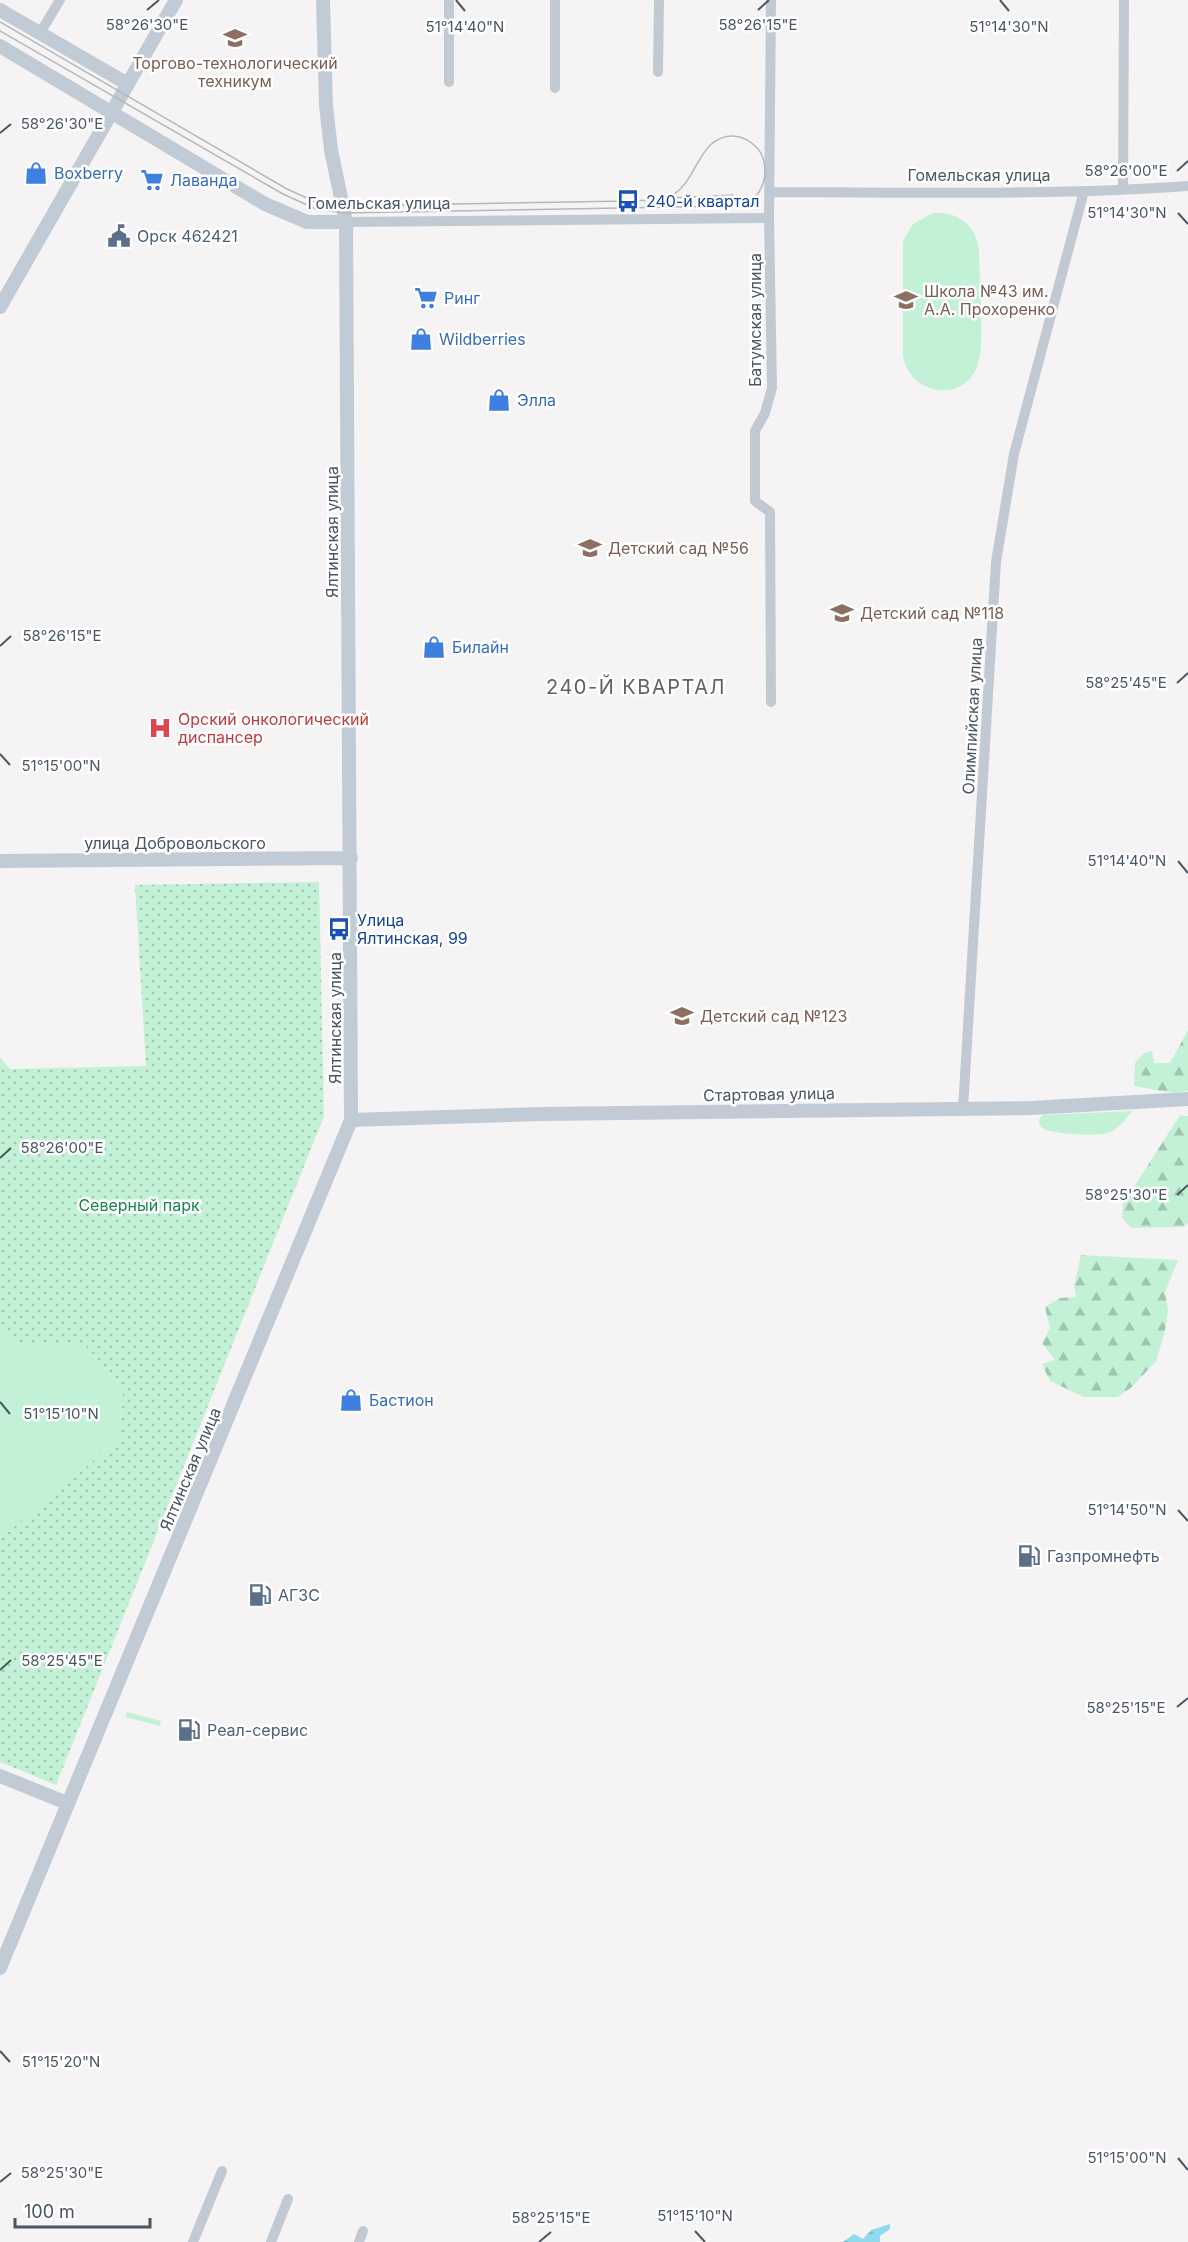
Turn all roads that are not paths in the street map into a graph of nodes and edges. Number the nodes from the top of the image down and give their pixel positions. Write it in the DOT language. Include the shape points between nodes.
graph roads {
  1 [pos="60,0"];
  2 [pos="176,0"];
  3 [pos="323,0"];
  4 [pos="449,0"];
  5 [pos="555,0"];
  6 [pos="659,0"];
  7 [pos="771,0"];
  8 [pos="1124,0"];
  9 [pos="0,10"];
  10 [pos="40,33"];
  11 [pos="0,46"];
  12 [pos="658,72"];
  13 [pos="449,82"];
  14 [pos="126,84"];
  15 [pos="555,88"];
  16 [pos="112,111"];
  17 [pos="1188,186"];
  18 [pos="1123,190"];
  19 [pos="1084,191"];
  20 [pos="770,192"];
  21 [pos="769,218"];
  22 [pos="346,222"];
  23 [pos="0,307"];
  24 [pos="771,702"];
  25 [pos="351,858"];
  26 [pos="0,861"];
  27 [pos="1188,1099"];
  28 [pos="963,1109"];
  29 [pos="351,1120"];
  30 [pos="0,1776"];
  31 [pos="67,1803"];
  32 [pos="0,1968"];
  33 [pos="222,2171"];
  34 [pos="288,2199"];
  35 [pos="193,2242"];
  36 [pos="271,2242"];
  1 -- 10 [label="street"];
  2 -- 14 [label="main road"];
  3 -- 22 [label="main road, Ялтинская улица" via="326,106"];
  4 -- 13 [label="street"];
  5 -- 15 [label="street"];
  6 -- 12 [label="street"];
  7 -- 20 [label="street, Батумская улица"];
  8 -- 18 [label="street"];
  9 -- 10 [label="main road"];
  10 -- 14 [label="main road"];
  11 -- 16 [label="main road, Гомельская улица"];
  14 -- 16 [label="main road"];
  16 -- 22 [label="main road, Гомельская улица" via="265,204 307,222"];
  16 -- 23 [label="main road"];
  17 -- 18 [label="street, Гомельская улица"];
  18 -- 19 [label="street, Гомельская улица"];
  19 -- 20 [label="street, Гомельская улица"];
  19 -- 28 [label="street, Олимпийская улица" via="1014,454 996,562"];
  20 -- 21 [label="street, Батумская улица"];
  21 -- 22 [label="street, Гомельская улица"];
  21 -- 24 [label="street, Батумская улица" via="772,388 755,431 753,471 755,501 770,512"];
  22 -- 25 [label="main road, Ялтинская улица"];
  25 -- 26 [label="main road, улица Добровольского"];
  25 -- 29 [label="main road, Ялтинская улица"];
  27 -- 28 [label="main road, Стартовая улица"];
  28 -- 29 [label="main road, Стартовая улица"];
  29 -- 31 [label="main road, Ялтинская улица"];
  30 -- 31 [label="main road"];
  31 -- 32 [label="main road, Ялтинская улица"];
  33 -- 35 [label="street"];
  34 -- 36 [label="street"];
}
